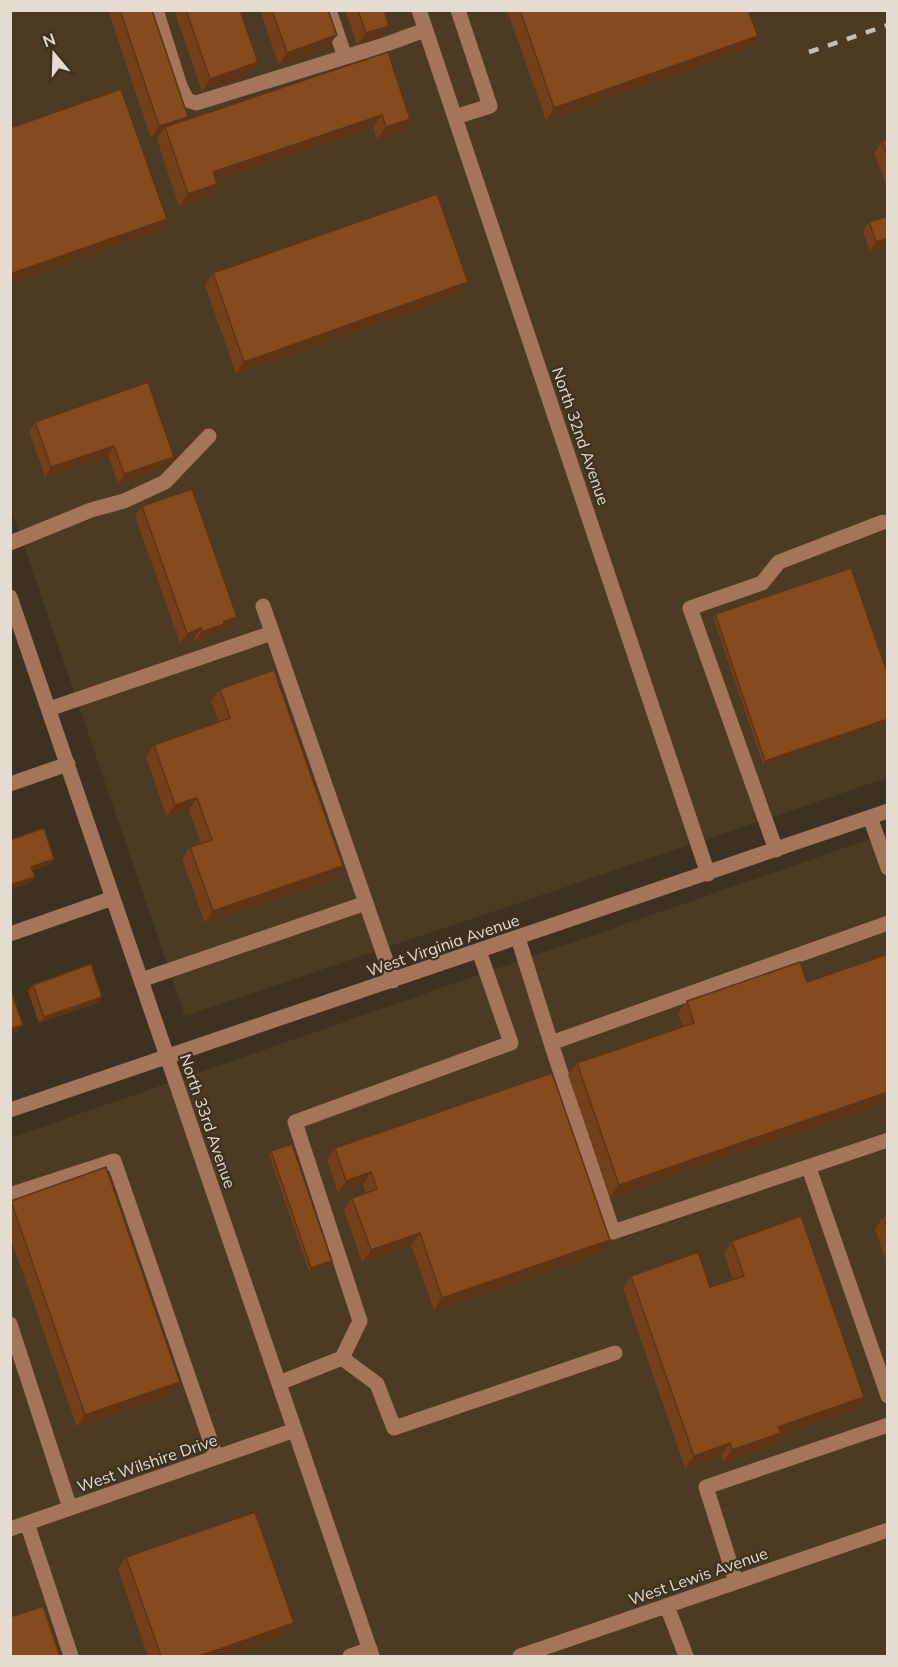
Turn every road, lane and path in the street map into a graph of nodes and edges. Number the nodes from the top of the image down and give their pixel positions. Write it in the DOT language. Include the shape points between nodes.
graph roads {
  1 [pos="156,10"];
  2 [pos="329,10"];
  3 [pos="419,10"];
  4 [pos="458,10"];
  5 [pos="425,30"];
  6 [pos="345,57"];
  7 [pos="455,117"];
  8 [pos="209,436"];
  9 [pos="883,522"];
  10 [pos="10,543"];
  11 [pos="10,597"];
  12 [pos="262,606"];
  13 [pos="15,624"];
  14 [pos="272,633"];
  15 [pos="49,709"];
  16 [pos="68,764"];
  17 [pos="10,784"];
  18 [pos="888,811"];
  19 [pos="870,818"];
  20 [pos="776,850"];
  21 [pos="888,868"];
  22 [pos="708,874"];
  23 [pos="113,898"];
  24 [pos="366,903"];
  25 [pos="888,923"];
  26 [pos="10,934"];
  27 [pos="518,938"];
  28 [pos="478,951"];
  29 [pos="141,980"];
  30 [pos="393,981"];
  31 [pos="551,1043"];
  32 [pos="168,1057"];
  33 [pos="10,1110"];
  34 [pos="888,1140"];
  35 [pos="809,1168"];
  36 [pos="10,1196"];
  37 [pos="10,1324"];
  38 [pos="615,1353"];
  39 [pos="342,1358"];
  40 [pos="279,1383"];
  41 [pos="888,1396"];
  42 [pos="888,1425"];
  43 [pos="295,1430"];
  44 [pos="216,1457"];
  45 [pos="70,1508"];
  46 [pos="27,1523"];
  47 [pos="10,1529"];
  48 [pos="888,1530"];
  49 [pos="736,1582"];
  50 [pos="667,1606"];
  51 [pos="371,1653"];
  52 [pos="70,1656"];
  53 [pos="350,1656"];
  54 [pos="520,1656"];
  55 [pos="686,1656"];
  1 -- 6 [label="street" via="180,86 187,100 196,104"];
  2 -- 6 [label="street"];
  3 -- 5 [label="street, North 32nd Avenue"];
  4 -- 7 [label="street" via="490,106"];
  5 -- 6 [label="street"];
  5 -- 7 [label="street, North 32nd Avenue"];
  7 -- 22 [label="street, North 32nd Avenue"];
  8 -- 10 [label="street" via="165,482"];
  9 -- 20 [label="street" via="779,562 762,583 690,608"];
  11 -- 13 [label="street, North 33rd Avenue"];
  12 -- 14 [label="street"];
  13 -- 15 [label="street, North 33rd Avenue"];
  14 -- 15 [label="street"];
  14 -- 24 [label="street"];
  15 -- 16 [label="street, North 33rd Avenue"];
  16 -- 17 [label="street"];
  16 -- 23 [label="street, North 33rd Avenue"];
  18 -- 19 [label="street, West Virginia Avenue"];
  19 -- 20 [label="street, West Virginia Avenue"];
  19 -- 21 [label="street"];
  20 -- 22 [label="street, West Virginia Avenue"];
  22 -- 27 [label="street, West Virginia Avenue"];
  23 -- 26 [label="street"];
  23 -- 29 [label="street, North 33rd Avenue"];
  24 -- 29 [label="street"];
  24 -- 30 [label="street"];
  25 -- 31 [label="street"];
  27 -- 28 [label="street, West Virginia Avenue"];
  27 -- 31 [label="street"];
  28 -- 30 [label="street, West Virginia Avenue"];
  28 -- 39 [label="street" via="511,1044 295,1122 360,1321"];
  29 -- 32 [label="street, North 33rd Avenue"];
  30 -- 32 [label="street, West Virginia Avenue"];
  31 -- 35 [label="street" via="613,1232"];
  32 -- 33 [label="street, West Virginia Avenue"];
  32 -- 40 [label="street, North 33rd Avenue"];
  34 -- 35 [label="street"];
  35 -- 41 [label="street"];
  36 -- 44 [label="street" via="114,1161"];
  37 -- 45 [label="street"];
  38 -- 39 [label="street" via="394,1428 377,1384"];
  39 -- 40 [label="street"];
  40 -- 43 [label="street, North 33rd Avenue"];
  42 -- 49 [label="street" via="706,1487"];
  43 -- 44 [label="street, West Wilshire Drive"];
  43 -- 51 [label="street, North 33rd Avenue"];
  44 -- 45 [label="street, West Wilshire Drive"];
  45 -- 46 [label="street, West Wilshire Drive"];
  46 -- 47 [label="street, West Wilshire Drive"];
  46 -- 52 [label="street"];
  48 -- 49 [label="street, West Lewis Avenue"];
  49 -- 50 [label="street, West Lewis Avenue"];
  50 -- 54 [label="street, West Lewis Avenue"];
  50 -- 55 [label="street"];
  51 -- 53 [label="street"];
}
